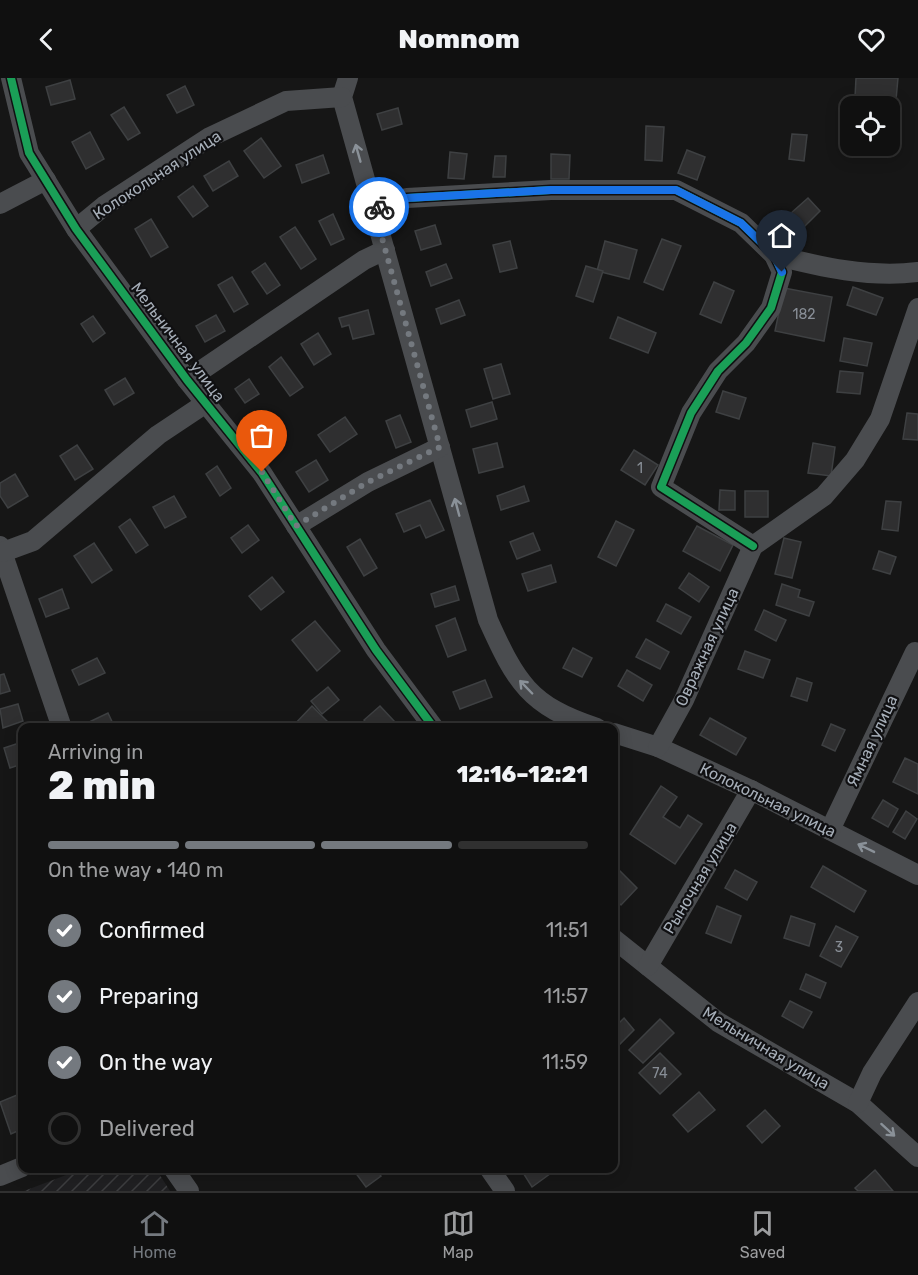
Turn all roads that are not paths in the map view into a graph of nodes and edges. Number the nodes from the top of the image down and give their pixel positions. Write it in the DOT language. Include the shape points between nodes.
graph roads {
  1 [pos="11,78"];
  2 [pos="348,78"];
  3 [pos="342,97"];
  4 [pos="46,180"];
  5 [pos="0,204"];
  6 [pos="374,209"];
  7 [pos="76,229"];
  8 [pos="385,250"];
  9 [pos="774,255"];
  10 [pos="918,272"];
  11 [pos="918,308"];
  12 [pos="188,380"];
  13 [pos="206,403"];
  14 [pos="440,447"];
  15 [pos="296,526"];
  16 [pos="753,546"];
  17 [pos="1,549"];
  18 [pos="915,652"];
  19 [pos="60,723"];
  20 [pos="430,723"];
  21 [pos="569,723"];
  22 [pos="618,734"];
  23 [pos="658,747"];
  24 [pos="752,790"];
  25 [pos="830,830"];
  26 [pos="918,875"];
  27 [pos="618,942"];
  28 [pos="648,966"];
  29 [pos="918,1002"];
  30 [pos="858,1102"];
  31 [pos="918,1157"];
  32 [pos="18,1169"];
  33 [pos="176,1173"];
  34 [pos="492,1173"];
  35 [pos="0,1176"];
  36 [pos="189,1191"];
  37 [pos="505,1191"];
  1 -- 4 [label="street, Мельничная улица" via="29,153"];
  2 -- 3 [label="street"];
  6 -- 3 [label="street, one-way"];
  3 -- 7 [label="street, Колокольная улица" via="286,101 210,137 104,206"];
  4 -- 5 [label="street"];
  4 -- 7 [label="street, Мельничная улица"];
  6 -- 8 [label="street"];
  6 -- 9 [label="street" via="407,198 551,190 676,190 741,223"];
  7 -- 12 [label="street, Мельничная улица"];
  8 -- 12 [label="street" via="364,260"];
  8 -- 14 [label="street"];
  9 -- 10 [label="street" via="829,269"];
  9 -- 16 [label="street" via="782,272 771,308 746,343 718,370 691,413 661,487"];
  11 -- 16 [label="street" via="880,419 855,460 824,496"];
  12 -- 13 [label="street, Мельничная улица"];
  13 -- 15 [label="street, Мельничная улица" via="262,472"];
  13 -- 17 [label="street, Мельничная улица" via="158,435 33,540"];
  14 -- 15 [label="street" via="368,482"];
  21 -- 14 [label="street, one-way" via="519,680 506,659 488,620"];
  15 -- 20 [label="street, Мельничная улица" via="376,650"];
  16 -- 23 [label="street, Овражная улица" via="684,700"];
  17 -- 19 [label="street"];
  18 -- 25 [label="street, Ямная улица"];
  22 -- 23 [label="street, Колокольная улица"];
  23 -- 24 [label="street, Колокольная улица"];
  24 -- 25 [label="street, Колокольная улица"];
  24 -- 28 [label="street, Рыночная улица"];
  26 -- 25 [label="street, Колокольная улица, one-way"];
  27 -- 28 [label="street, Мельничная улица"];
  28 -- 30 [label="street, Мельничная улица" via="718,1022"];
  29 -- 30 [label="street"];
  30 -- 31 [label="street, Мельничная улица, one-way"];
  32 -- 35 [label="street"];
  33 -- 36 [label="street"];
  34 -- 37 [label="street"];
}
